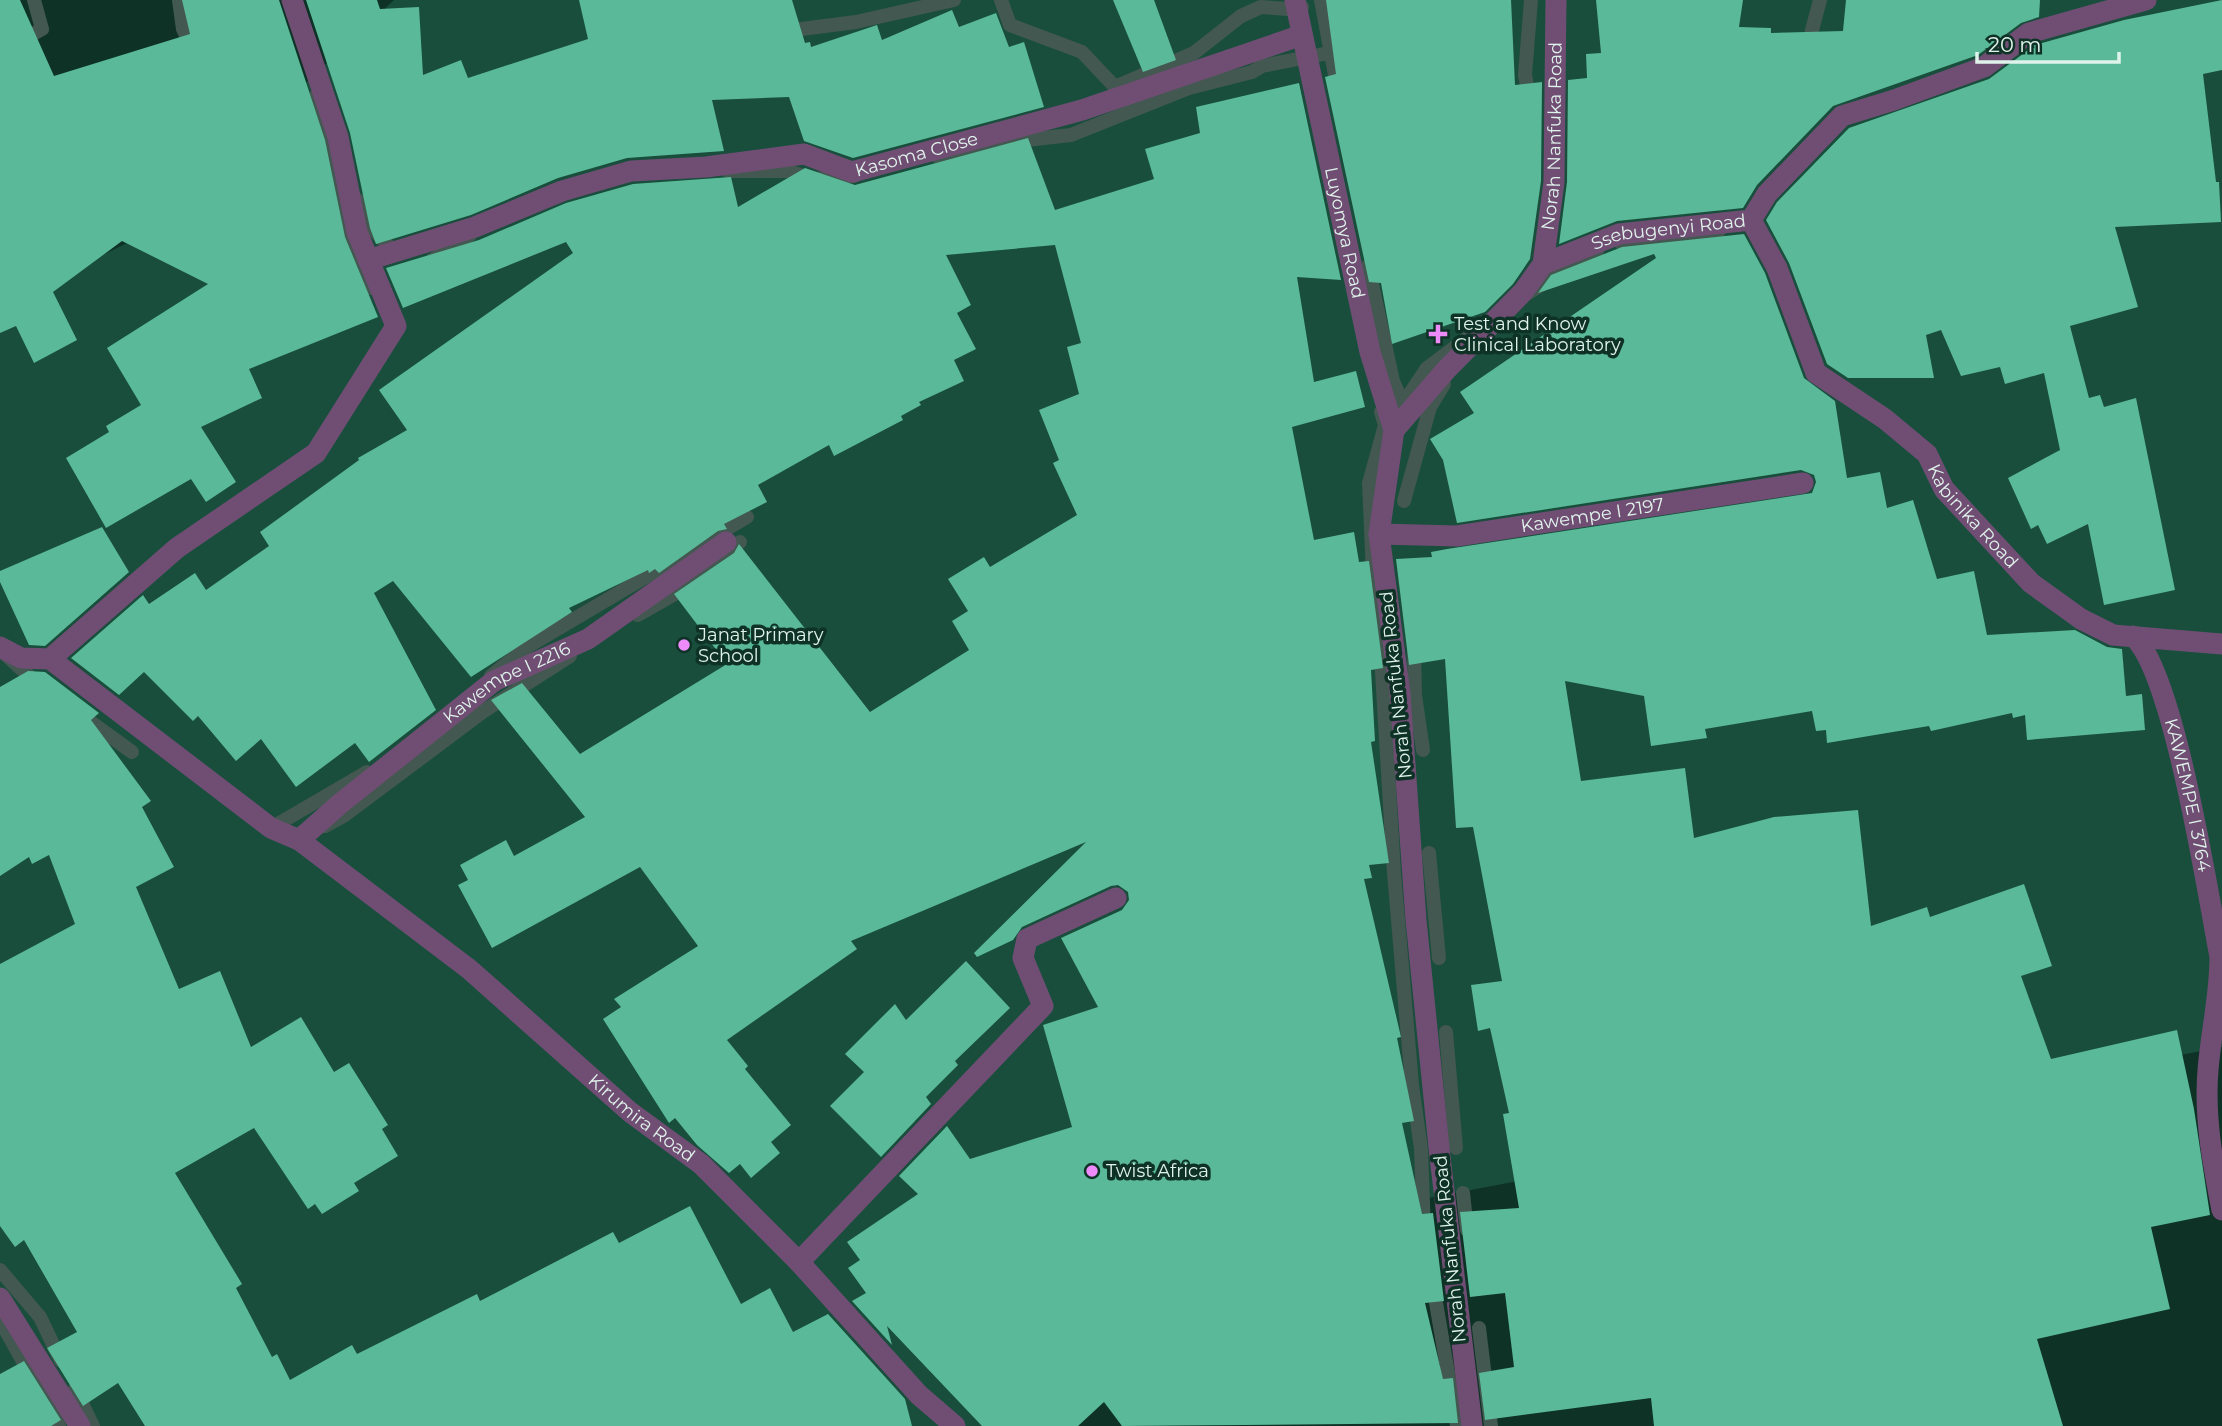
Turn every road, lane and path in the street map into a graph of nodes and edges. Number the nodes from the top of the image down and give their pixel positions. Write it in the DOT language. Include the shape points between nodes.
graph roads {
  1 [pos="292,0"];
  2 [pos="1295,0"];
  3 [pos="1556,0"];
  4 [pos="2146,0"];
  5 [pos="1302,35"];
  6 [pos="1751,220"];
  7 [pos="368,260"];
  8 [pos="1543,264"];
  9 [pos="1394,430"];
  10 [pos="1803,483"];
  11 [pos="1380,534"];
  12 [pos="726,542"];
  13 [pos="2133,636"];
  14 [pos="2222,644"];
  15 [pos="0,646"];
  16 [pos="50,659"];
  17 [pos="299,840"];
  18 [pos="1116,898"];
  19 [pos="2222,1210"];
  20 [pos="799,1262"];
  21 [pos="0,1298"];
  22 [pos="80,1426"];
  23 [pos="955,1426"];
  24 [pos="1472,1426"];
  1 -- 7 [label="street" via="338,137 357,232"];
  2 -- 5 [label="street, Luyomya Road"];
  3 -- 8 [label="street, Norah Nanfuka Road" via="1554,182"];
  4 -- 6 [label="street, Ssebugenyi Road" via="2029,33 1984,67 1842,116 1767,194"];
  5 -- 7 [label="street, Kasoma Close" via="1082,110 852,172 804,154 631,171"];
  5 -- 9 [label="street, Luyomya Road" via="1370,352"];
  6 -- 8 [label="street, Ssebugenyi Road" via="1619,234"];
  6 -- 13 [label="street, Kabinika Road" via="1777,268 1816,373 1885,419 1927,454 1944,489 2031,583 2081,619 2113,635"];
  7 -- 16 [label="street" via="396,326 316,453 177,548"];
  8 -- 9 [label="street, Norah Nanfuka Road" via="1523,292"];
  9 -- 11 [label="street, Norah Nanfuka Road"];
  10 -- 11 [label="street, Kawempe I 2197" via="1457,536"];
  11 -- 24 [label="street, Norah Nanfuka Road" via="1400,694 1416,920"];
  12 -- 17 [label="street, Kawempe I 2216" via="588,639 494,681"];
  13 -- 14 [label="street, Kabinika Road"];
  13 -- 19 [label="street, KAWEMPE I 3764" via="2158,678 2183,768 2220,957 2207,1112"];
  15 -- 16 [label="street" via="21,658"];
  16 -- 17 [label="street, Kirumira Road" via="271,828"];
  17 -- 20 [label="street, Kirumira Road" via="468,969 630,1112 701,1164"];
  18 -- 20 [label="street" via="1027,939 1023,958 1042,1006"];
  20 -- 23 [label="street, Kirumira Road" via="919,1395"];
  21 -- 22 [label="street"];
}
